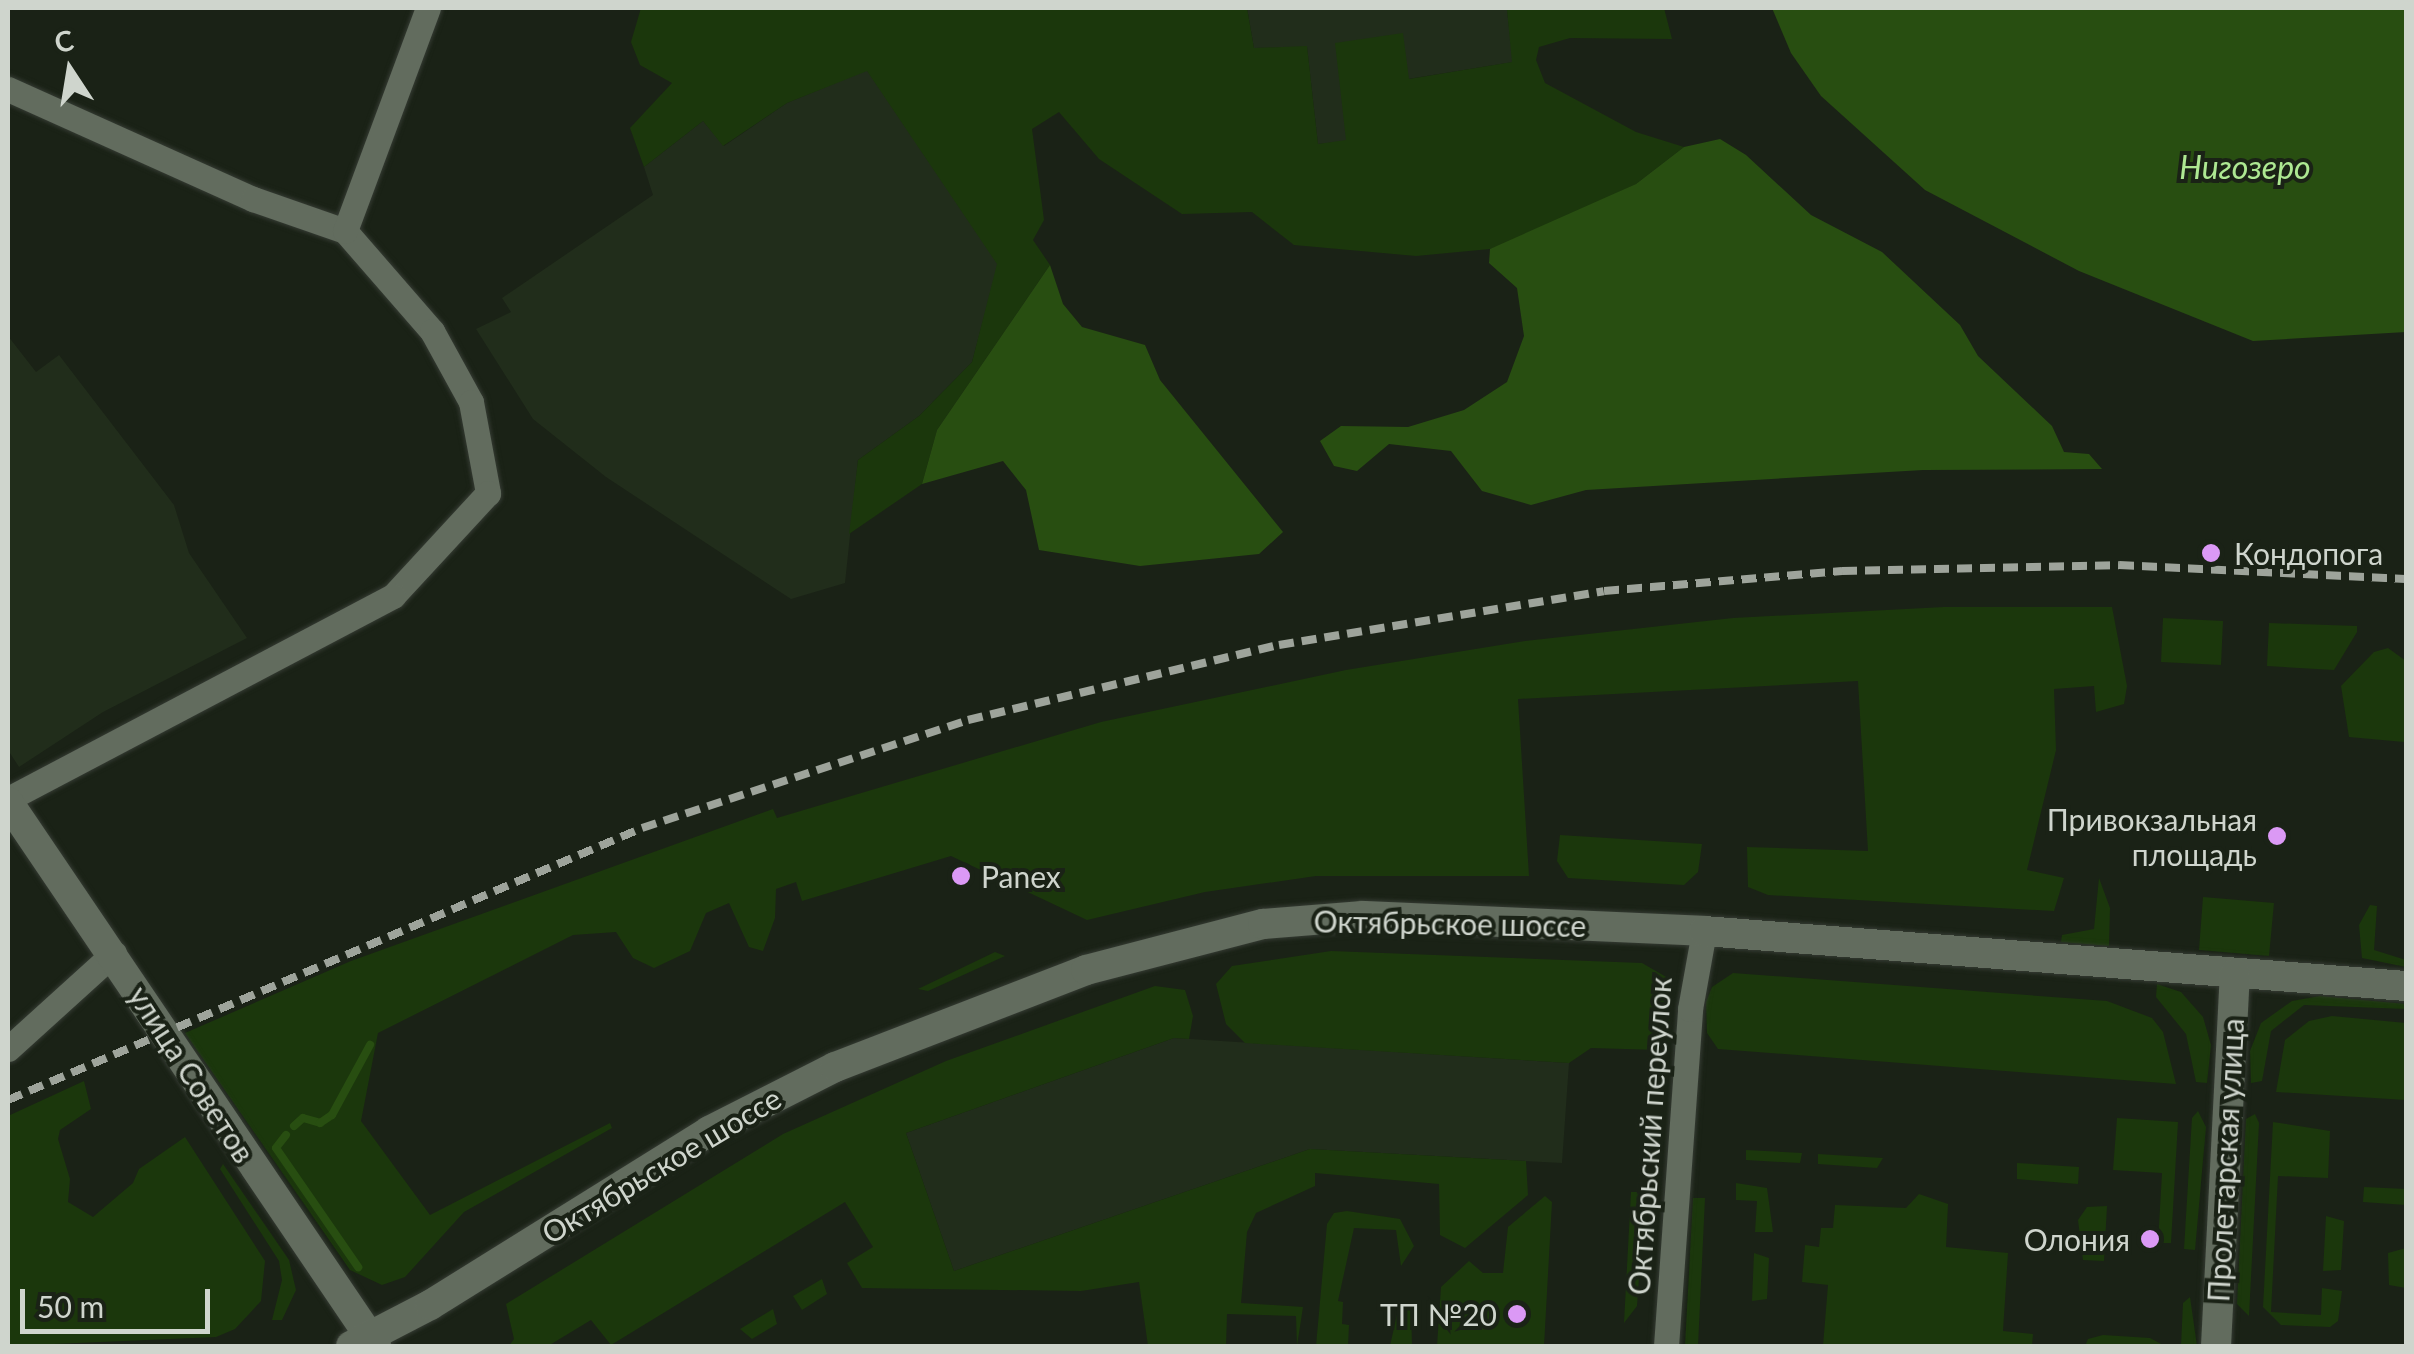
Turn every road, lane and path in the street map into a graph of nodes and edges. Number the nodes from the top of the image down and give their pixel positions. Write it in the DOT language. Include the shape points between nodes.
graph roads {
  1 [pos="428,8"];
  2 [pos="8,89"];
  3 [pos="345,231"];
  4 [pos="8,800"];
  5 [pos="1704,931"];
  6 [pos="114,953"];
  7 [pos="2235,973"];
  8 [pos="2406,986"];
  9 [pos="8,1050"];
  10 [pos="366,1344"];
  11 [pos="1666,1346"];
  12 [pos="2216,1346"];
  1 -- 3 [label="street"];
  2 -- 3 [label="street" via="252,200"];
  3 -- 4 [label="street" via="432,330 471,402 488,493 393,596"];
  4 -- 6 [label="street, улица Советов"];
  5 -- 7 [label="street, Октябрьское шоссе"];
  5 -- 10 [label="street, Октябрьское шоссе" via="1332,917 1228,931 1114,961 929,1027 773,1097"];
  5 -- 11 [label="street, Октябрьский переулок" via="1692,981"];
  6 -- 9 [label="street"];
  6 -- 10 [label="street, улица Советов"];
  7 -- 8 [label="street, Октябрьское шоссе"];
  7 -- 12 [label="street, Пролетарская улица"];
}
